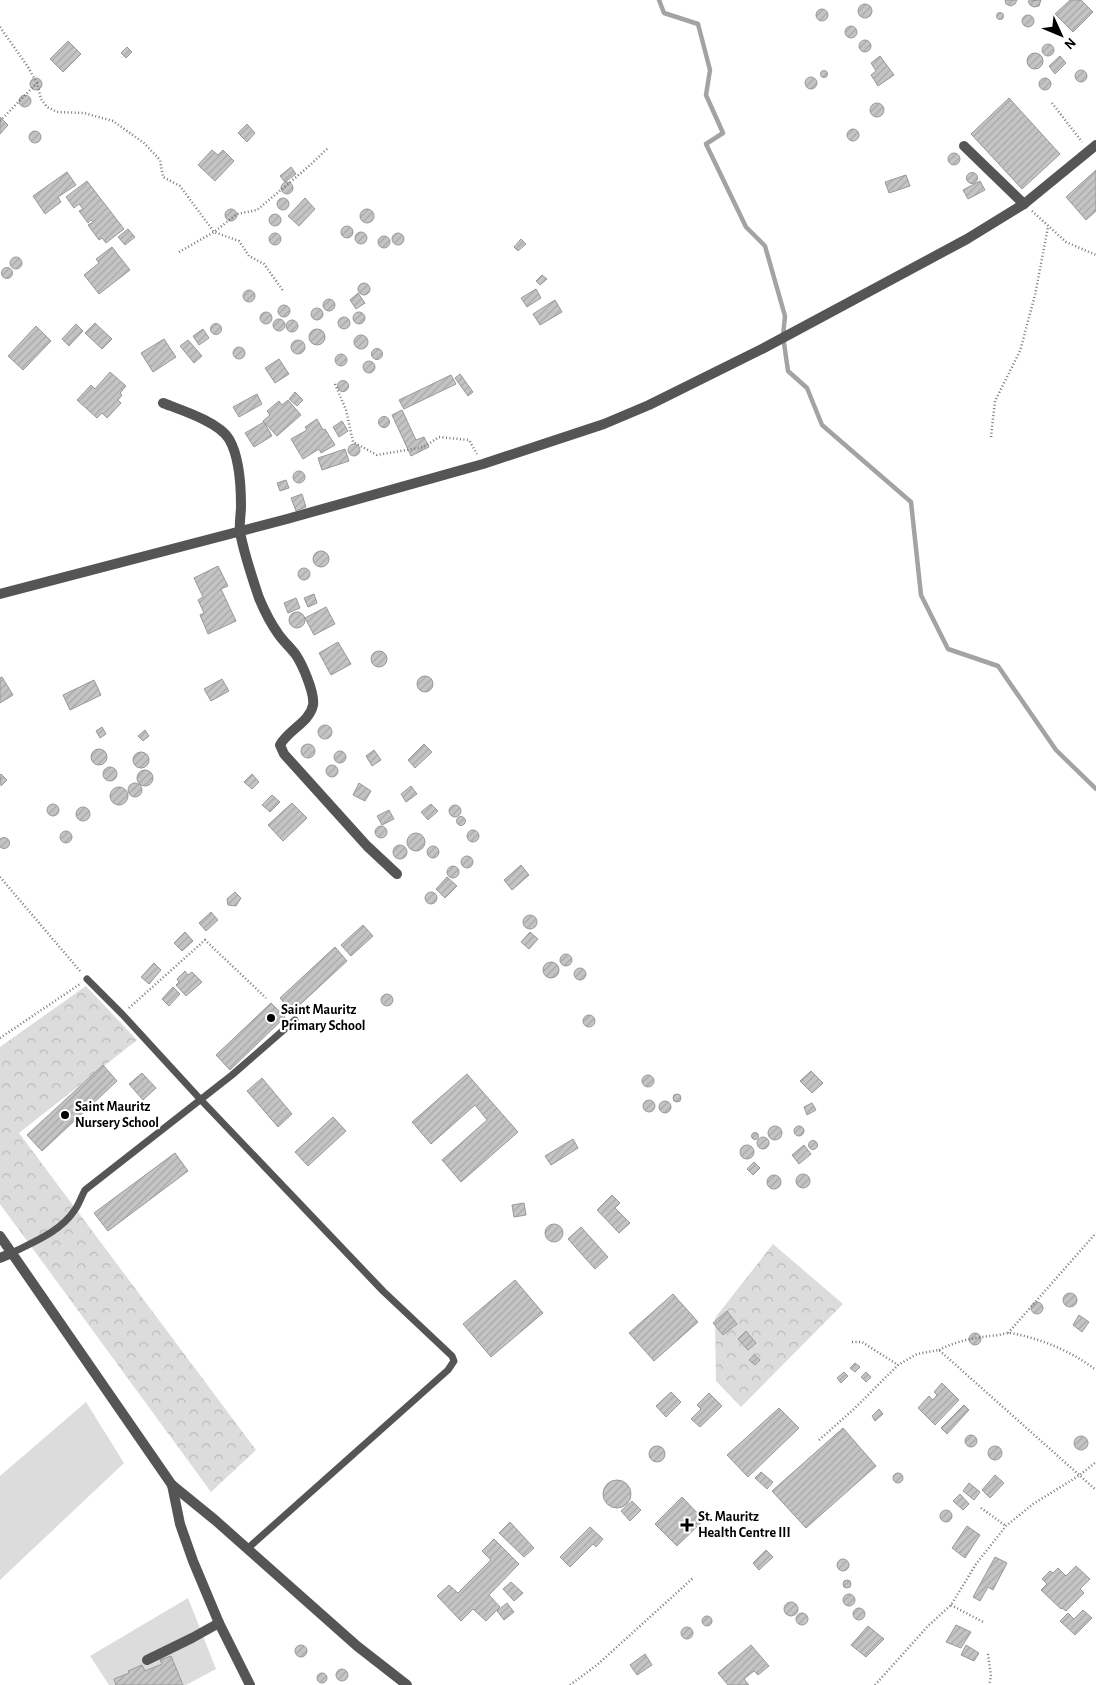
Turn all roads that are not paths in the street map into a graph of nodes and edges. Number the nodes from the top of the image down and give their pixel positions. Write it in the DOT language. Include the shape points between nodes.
graph roads {
  1 [pos="964,146"];
  2 [pos="1092,148"];
  3 [pos="1024,204"];
  4 [pos="163,403"];
  5 [pos="240,530"];
  6 [pos="0,594"];
  7 [pos="397,874"];
  8 [pos="87,979"];
  9 [pos="295,1020"];
  10 [pos="201,1100"];
  11 [pos="0,1236"];
  12 [pos="12,1253"];
  13 [pos="0,1258"];
  14 [pos="172,1485"];
  15 [pos="247,1549"];
  16 [pos="219,1623"];
  17 [pos="147,1660"];
  18 [pos="250,1685"];
  19 [pos="407,1685"];
  1 -- 3 [label="street"];
  2 -- 3 [label="street"];
  3 -- 5 [label="street" via="967,239 726,368 604,424 483,464"];
  4 -- 5 [label="street" via="195,415 223,431 229,440 241,489"];
  5 -- 6 [label="street"];
  5 -- 7 [label="street" via="260,600 279,635 296,656 312,694 313,704 308,715 280,745 284,754 367,846"];
  8 -- 10 [label="lane"];
  9 -- 10 [label="lane"];
  10 -- 12 [label="lane" via="85,1190 75,1210 63,1223"];
  10 -- 15 [label="lane" via="454,1361 448,1370"];
  11 -- 12 [label="street"];
  12 -- 13 [label="street"];
  12 -- 14 [label="street"];
  14 -- 15 [label="street"];
  14 -- 16 [label="street" via="180,1524"];
  15 -- 19 [label="street" via="356,1646"];
  16 -- 17 [label="street"];
  16 -- 18 [label="street"];
}
